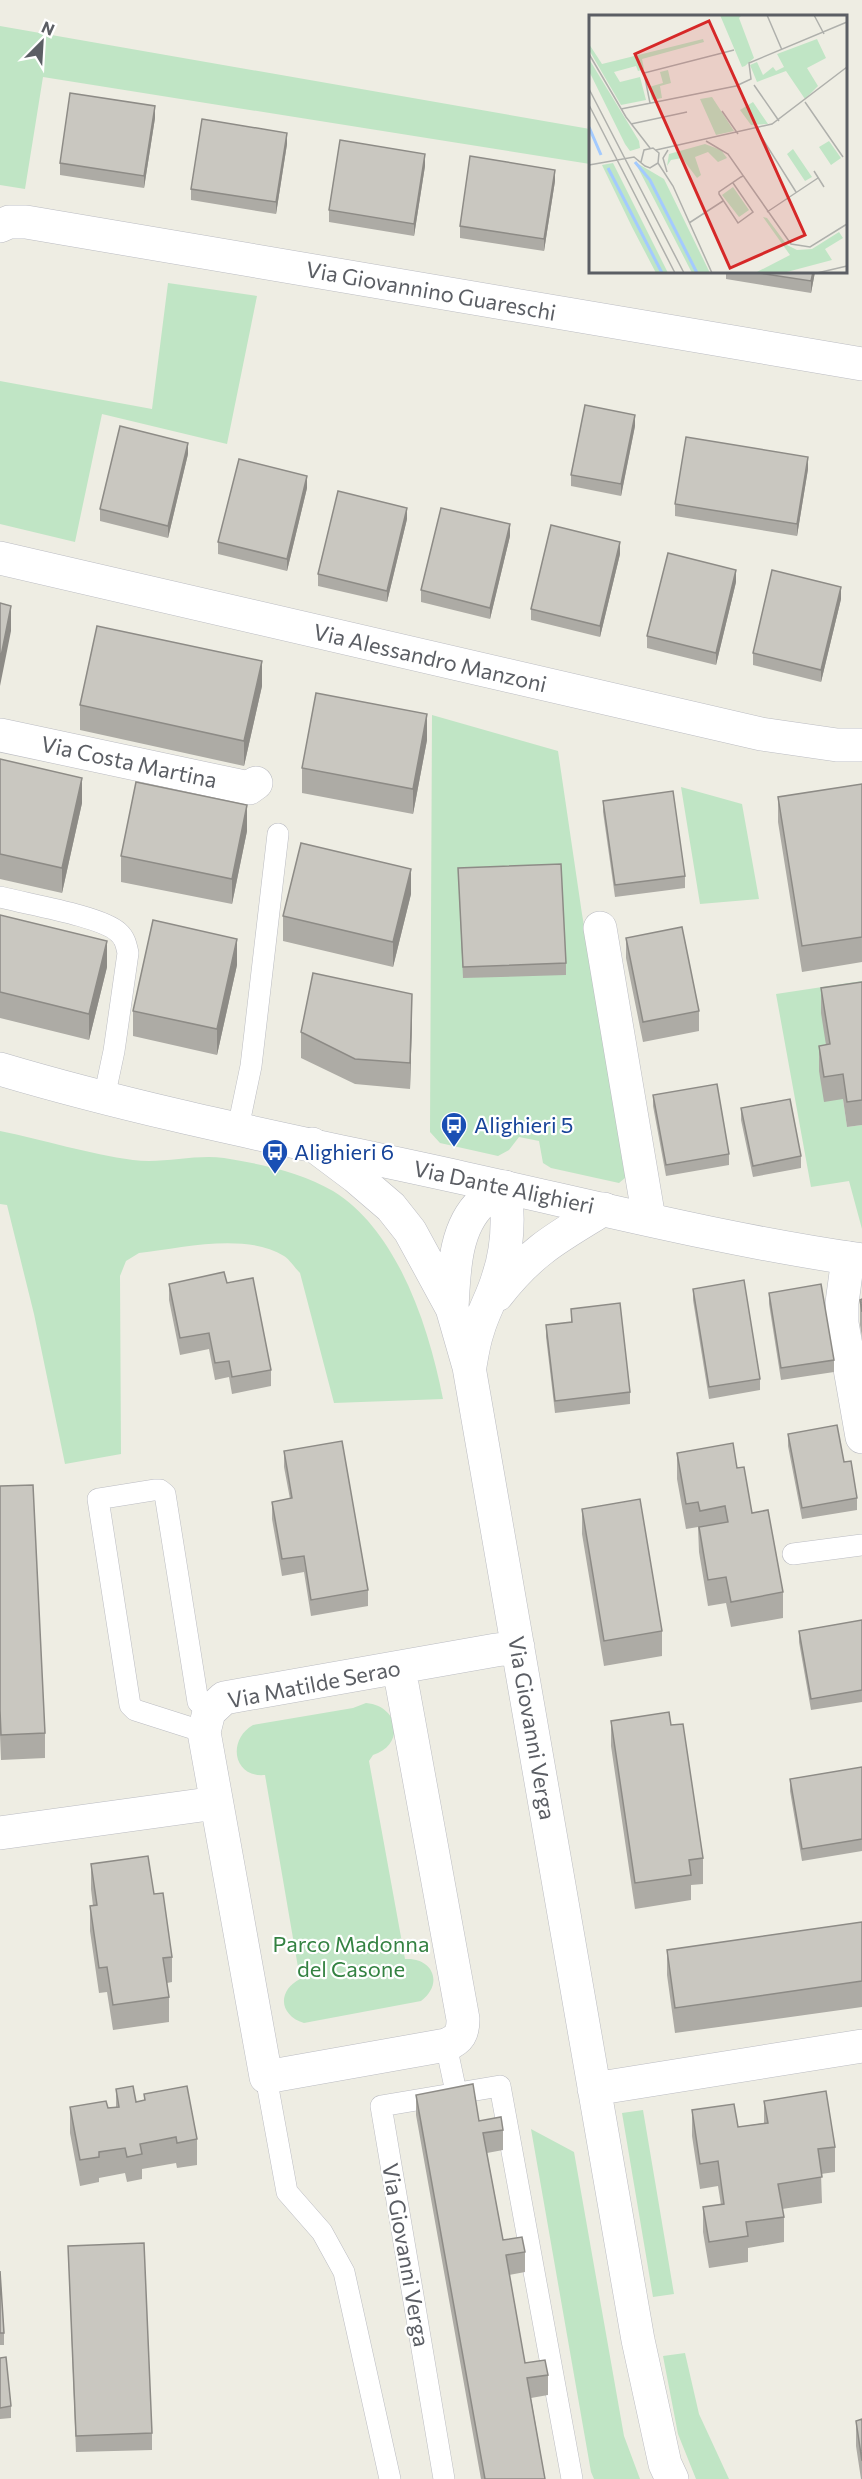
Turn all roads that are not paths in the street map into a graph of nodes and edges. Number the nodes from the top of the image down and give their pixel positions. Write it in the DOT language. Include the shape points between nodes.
graph roads {
  1 [pos="0,226"];
  2 [pos="862,364"];
  3 [pos="0,558"];
  4 [pos="0,735"];
  5 [pos="862,745"];
  6 [pos="256,783"];
  7 [pos="278,834"];
  8 [pos="0,897"];
  9 [pos="600,928"];
  10 [pos="0,1069"];
  11 [pos="0,1084"];
  12 [pos="91,1095"];
  13 [pos="238,1128"];
  14 [pos="312,1144"];
  15 [pos="505,1187"];
  16 [pos="604,1209"];
  17 [pos="649,1219"];
  18 [pos="855,1259"];
  19 [pos="490,1303"];
  20 [pos="452,1308"];
  21 [pos="469,1367"];
  22 [pos="862,1437"];
  23 [pos="862,1545"];
  24 [pos="794,1554"];
  25 [pos="518,1647"];
  26 [pos="399,1668"];
  27 [pos="206,1722"];
  28 [pos="216,1803"];
  29 [pos="0,1833"];
  30 [pos="446,2045"];
  31 [pos="862,2046"];
  32 [pos="266,2077"];
  33 [pos="594,2089"];
  34 [pos="456,2092"];
  35 [pos="390,2479"];
  36 [pos="444,2479"];
  37 [pos="572,2479"];
  38 [pos="672,2479"];
  1 -- 2 [label="street, Via Giovannino Guareschi" via="26,222"];
  3 -- 5 [label="street, Via Alessandro Manzoni" via="761,735"];
  4 -- 6 [label="street, Via Costa Martina" via="249,789"];
  7 -- 13 [label="lane" via="251,1066"];
  8 -- 12 [label="lane" via="92,920 116,930 125,939 128,953 114,1051"];
  9 -- 17 [label="street"];
  10 -- 12 [label="street, Via Dante Alighieri"];
  11 -- 12 [label="street, Via Dante Alighieri"];
  12 -- 13 [label="street, Via Dante Alighieri"];
  13 -- 14 [label="street, Via Dante Alighieri"];
  14 -- 15 [label="street, Via Dante Alighieri"];
  14 -- 20 [label="street, Via Giovanni Verga" via="391,1207 416,1240"];
  15 -- 16 [label="street, Via Dante Alighieri"];
  15 -- 19 [label="street, Via Giovanni Verga" via="506,1246"];
  15 -- 20 [label="street, Via Giovanni Verga" via="482,1202 469,1218 458,1246"];
  16 -- 17 [label="street, Via Dante Alighieri"];
  16 -- 19 [label="street, Via Giovanni Verga" via="552,1239"];
  17 -- 18 [label="street, Via Dante Alighieri"];
  18 -- 22 [label="street" via="842,1303 842,1323"];
  19 -- 21 [label="street, Via Giovanni Verga" via="478,1328"];
  20 -- 21 [label="street, Via Giovanni Verga"];
  21 -- 25 [label="street, Via Giovanni Verga"];
  23 -- 24 [label="lane"];
  25 -- 26 [label="street, Via Matilde Serao"];
  25 -- 33 [label="street, Via Giovanni Verga"];
  26 -- 27 [label="street, Via Matilde Serao" via="224,1698"];
  26 -- 30 [label="street" via="463,2019 461,2036"];
  27 -- 27 [label="lane" via="198,1702 165,1494 154,1490 98,1499 130,1705 135,1710"];
  27 -- 28 [label="street, Via Matilde Serao"];
  28 -- 29 [label="street"];
  28 -- 32 [label="street"];
  30 -- 32 [label="street"];
  30 -- 34 [label="lane"];
  31 -- 33 [label="street"];
  32 -- 35 [label="lane" via="288,2192 322,2232 344,2272"];
  33 -- 38 [label="street, Via Giovanni Verga" via="638,2340 665,2464"];
  34 -- 36 [label="lane, Via Giovanni Verga" via="381,2106"];
  34 -- 37 [label="lane, Via Giovanni Verga" via="500,2086"];
}
